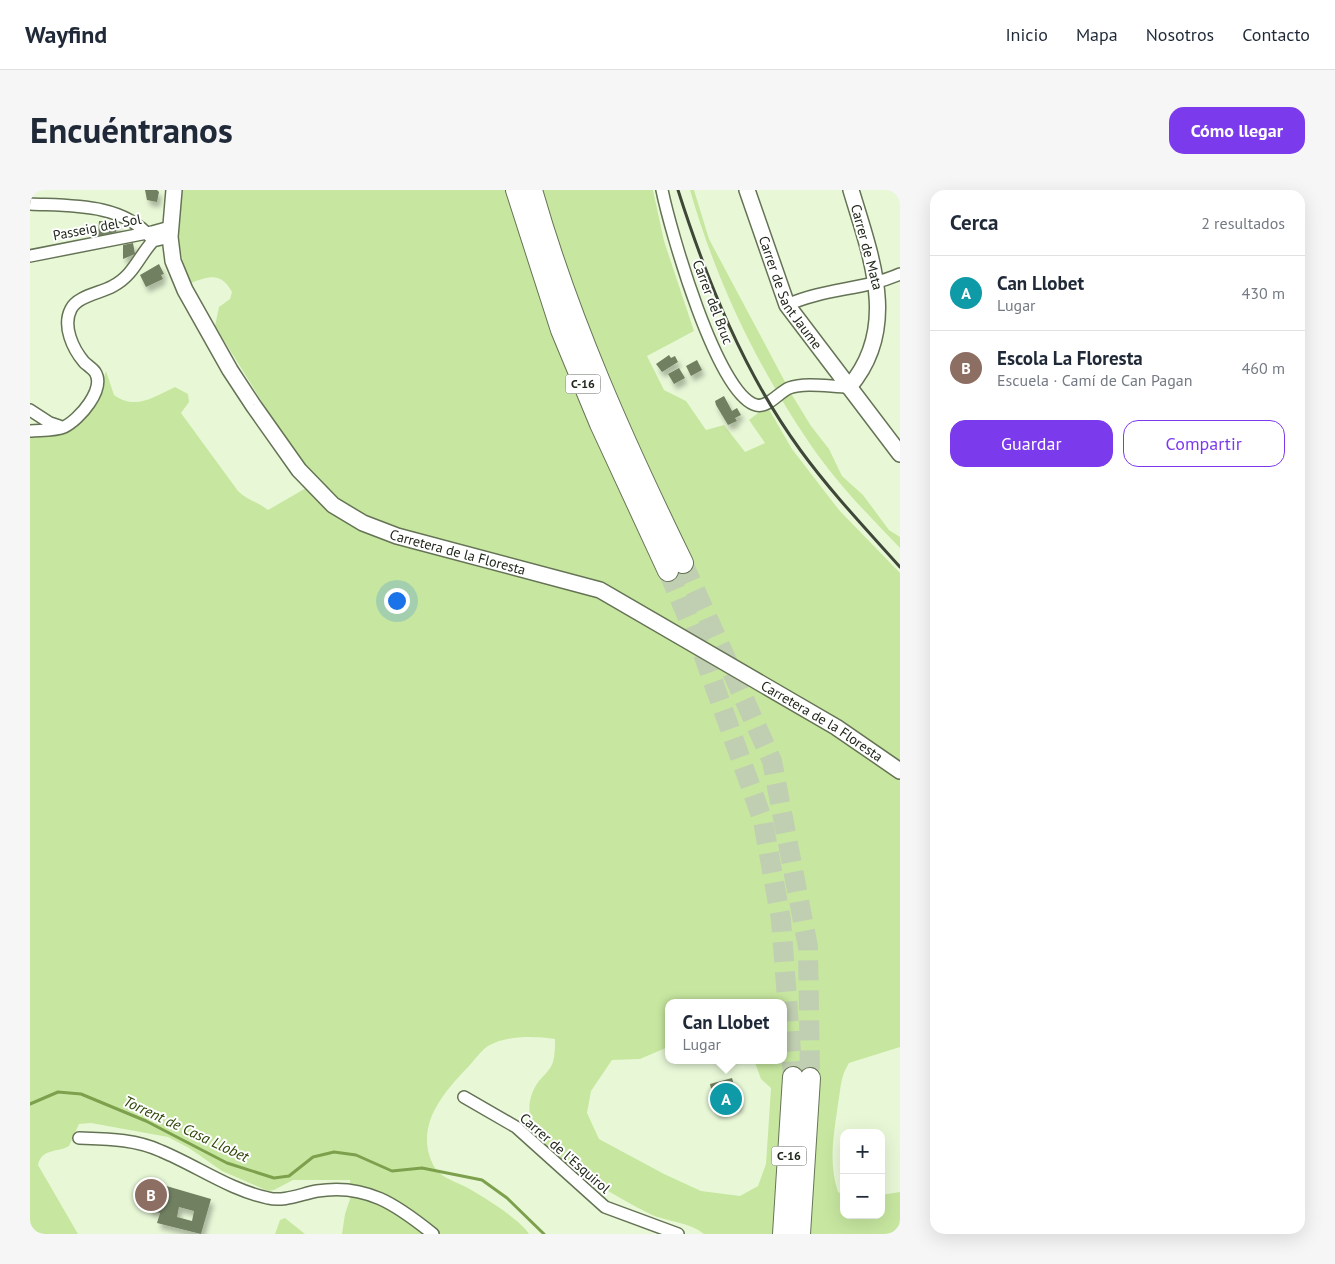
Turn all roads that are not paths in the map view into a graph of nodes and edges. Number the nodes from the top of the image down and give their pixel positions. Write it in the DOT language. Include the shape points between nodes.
graph roads {
  1 [pos="174,190"];
  2 [pos="516,190"];
  3 [pos="532,190"];
  4 [pos="662,190"];
  5 [pos="747,190"];
  6 [pos="851,190"];
  7 [pos="30,204"];
  8 [pos="170,232"];
  9 [pos="150,237"];
  10 [pos="30,256"];
  11 [pos="900,274"];
  12 [pos="879,282"];
  13 [pos="787,305"];
  14 [pos="849,387"];
  15 [pos="30,410"];
  16 [pos="67,425"];
  17 [pos="30,431"];
  18 [pos="897,445"];
  19 [pos="900,771"];
  20 [pos="464,1097"];
  21 [pos="79,1138"];
  22 [pos="433,1234"];
  23 [pos="678,1234"];
  24 [pos="783,1234"];
  25 [pos="800,1234"];
  1 -- 8 [label="main road, Carretera de la Floresta"];
  2 -- 3 [label="highway, C-16" via="561,330 600,424 676,567 589,361 558,276"];
  4 -- 14 [label="street, Carrer del Bruc" via="685,275 703,326 744,398 758,406 765,405 794,386"];
  5 -- 13 [label="main road, Carrer de Sant Jaume"];
  6 -- 12 [label="main road, Carrer de Mata"];
  7 -- 9 [label="street" via="104,210 129,220"];
  8 -- 9 [label="street, Passeig del Sol"];
  8 -- 19 [label="main road, Carretera de la Floresta" via="178,274 230,370 299,470 333,504 362,523 397,536 600,590 836,727"];
  9 -- 10 [label="street, Passeig del Sol"];
  9 -- 16 [label="street" via="131,272 121,282 78,300 70,309 70,338 76,351 96,372 98,384 87,406"];
  11 -- 12 [label="street"];
  12 -- 13 [label="street" via="816,293"];
  12 -- 14 [label="main road, Carrer de Mata" via="881,305 876,342 860,376"];
  13 -- 14 [label="main road, Carrer de Sant Jaume"];
  14 -- 18 [label="main road, Carrer de Sant Jaume"];
  15 -- 16 [label="street" via="50,423"];
  16 -- 17 [label="street"];
  20 -- 23 [label="street, Carrer de l'Esquirol" via="516,1127 605,1207"];
  21 -- 22 [label="street" via="121,1139 159,1150 231,1185 268,1198 284,1199 338,1188 360,1190 399,1209"];
  24 -- 25 [label="highway, C-16" via="802,1078"];
}
